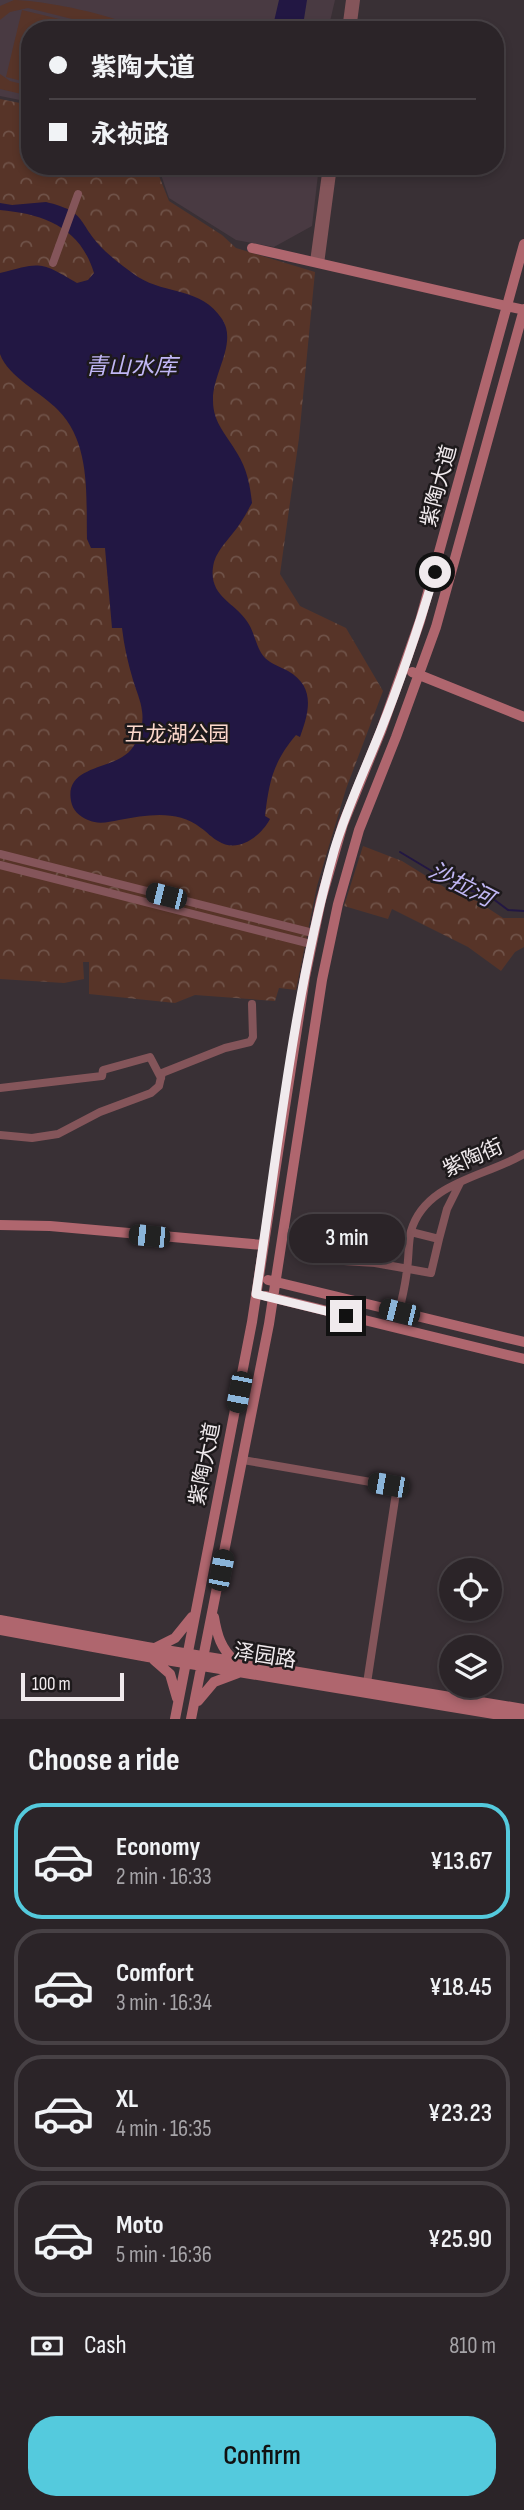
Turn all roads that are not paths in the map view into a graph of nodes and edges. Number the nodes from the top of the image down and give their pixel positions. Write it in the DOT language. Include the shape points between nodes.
graph roads {
  1 [pos="350,0"];
  2 [pos="356,0"];
  3 [pos="347,21"];
  4 [pos="353,21"];
  5 [pos="326,175"];
  6 [pos="332,175"];
  7 [pos="78,194"];
  8 [pos="524,244"];
  9 [pos="252,248"];
  10 [pos="53,263"];
  11 [pos="317,263"];
  12 [pos="507,306"];
  13 [pos="524,310"];
  14 [pos="404,665"];
  15 [pos="420,672"];
  16 [pos="524,709"];
  17 [pos="524,717"];
  18 [pos="0,854"];
  19 [pos="0,865"];
  20 [pos="312,939"];
  21 [pos="252,1004"];
  22 [pos="161,1079"];
  23 [pos="0,1088"];
  24 [pos="0,1135"];
  25 [pos="524,1154"];
  26 [pos="460,1183"];
  27 [pos="0,1225"];
  28 [pos="411,1233"];
  29 [pos="439,1239"];
  30 [pos="263,1245"];
  31 [pos="328,1260"];
  32 [pos="408,1268"];
  33 [pos="258,1278"];
  34 [pos="275,1282"];
  35 [pos="256,1294"];
  36 [pos="273,1298"];
  37 [pos="399,1312"];
  38 [pos="524,1342"];
  39 [pos="524,1359"];
  40 [pos="243,1460"];
  41 [pos="197,1604"];
  42 [pos="213,1609"];
  43 [pos="0,1620"];
  44 [pos="0,1630"];
  45 [pos="151,1653"];
  46 [pos="187,1659"];
  47 [pos="203,1661"];
  48 [pos="240,1667"];
  49 [pos="367,1683"];
  50 [pos="178,1706"];
  51 [pos="524,1709"];
  52 [pos="192,1714"];
  53 [pos="175,1719"];
  54 [pos="524,1719"];
  1 -- 3 [label="street"];
  2 -- 4 [label="street"];
  5 -- 11 [label="street"];
  6 -- 11 [label="street"];
  7 -- 10 [label="street"];
  8 -- 12 [label="main road, 紫陶大道"];
  9 -- 11 [label="main road"];
  11 -- 12 [label="main road"];
  12 -- 13 [label="main road"];
  12 -- 14 [label="main road, 紫陶大道"];
  13 -- 15 [label="main road, 紫陶大道"];
  14 -- 15 [label="main road"];
  14 -- 20 [label="main road, 紫陶大道" via="343,824"];
  15 -- 16 [label="main road"];
  15 -- 17 [label="main road"];
  15 -- 34 [label="main road, 紫陶大道" via="359,830 338,904"];
  18 -- 20 [label="street"];
  19 -- 20 [label="street"];
  20 -- 30 [label="main road, 紫陶大道"];
  21 -- 22 [label="street" via="250,1042 162,1073"];
  22 -- 23 [label="street" via="150,1057 103,1070 103,1076"];
  22 -- 24 [label="street" via="152,1093 58,1134 32,1138"];
  25 -- 26 [label="street, 紫陶街"];
  26 -- 28 [label="street, 紫陶街" via="437,1193 420,1210"];
  26 -- 29 [label="street"];
  27 -- 30 [label="main road"];
  28 -- 29 [label="street"];
  28 -- 32 [label="street, 紫陶街"];
  29 -- 32 [label="street" via="431,1273"];
  30 -- 33 [label="main road, 紫陶大道"];
  31 -- 32 [label="street"];
  32 -- 37 [label="street, 紫陶街"];
  33 -- 34 [label="main road"];
  33 -- 35 [label="main road, 紫陶大道"];
  34 -- 36 [label="main road, 紫陶大道"];
  34 -- 37 [label="main road"];
  35 -- 36 [label="main road"];
  35 -- 41 [label="main road, 紫陶大道"];
  36 -- 39 [label="main road"];
  36 -- 40 [label="main road, 紫陶大道"];
  37 -- 38 [label="main road"];
  40 -- 42 [label="main road, 紫陶大道"];
  40 -- 49 [label="street" via="388,1485 396,1493"];
  41 -- 45 [label="main road" via="183,1631"];
  41 -- 46 [label="main road, 紫陶大道"];
  42 -- 47 [label="main road, 紫陶大道"];
  42 -- 48 [label="main road" via="220,1642"];
  43 -- 45 [label="main road, 泽园路"];
  44 -- 45 [label="main road, 泽园路"];
  45 -- 46 [label="main road, 泽园路"];
  45 -- 50 [label="main road" via="170,1674"];
  46 -- 47 [label="main road, 泽园路"];
  46 -- 50 [label="main road, 紫陶大道"];
  47 -- 48 [label="main road, 泽园路"];
  47 -- 52 [label="main road, 紫陶大道"];
  48 -- 49 [label="main road, 泽园路"];
  48 -- 52 [label="main road" via="205,1690"];
  48 -- 54 [label="main road, 泽园路"];
  49 -- 51 [label="main road, 泽园路"];
  50 -- 53 [label="main road, 紫陶大道"];
}
